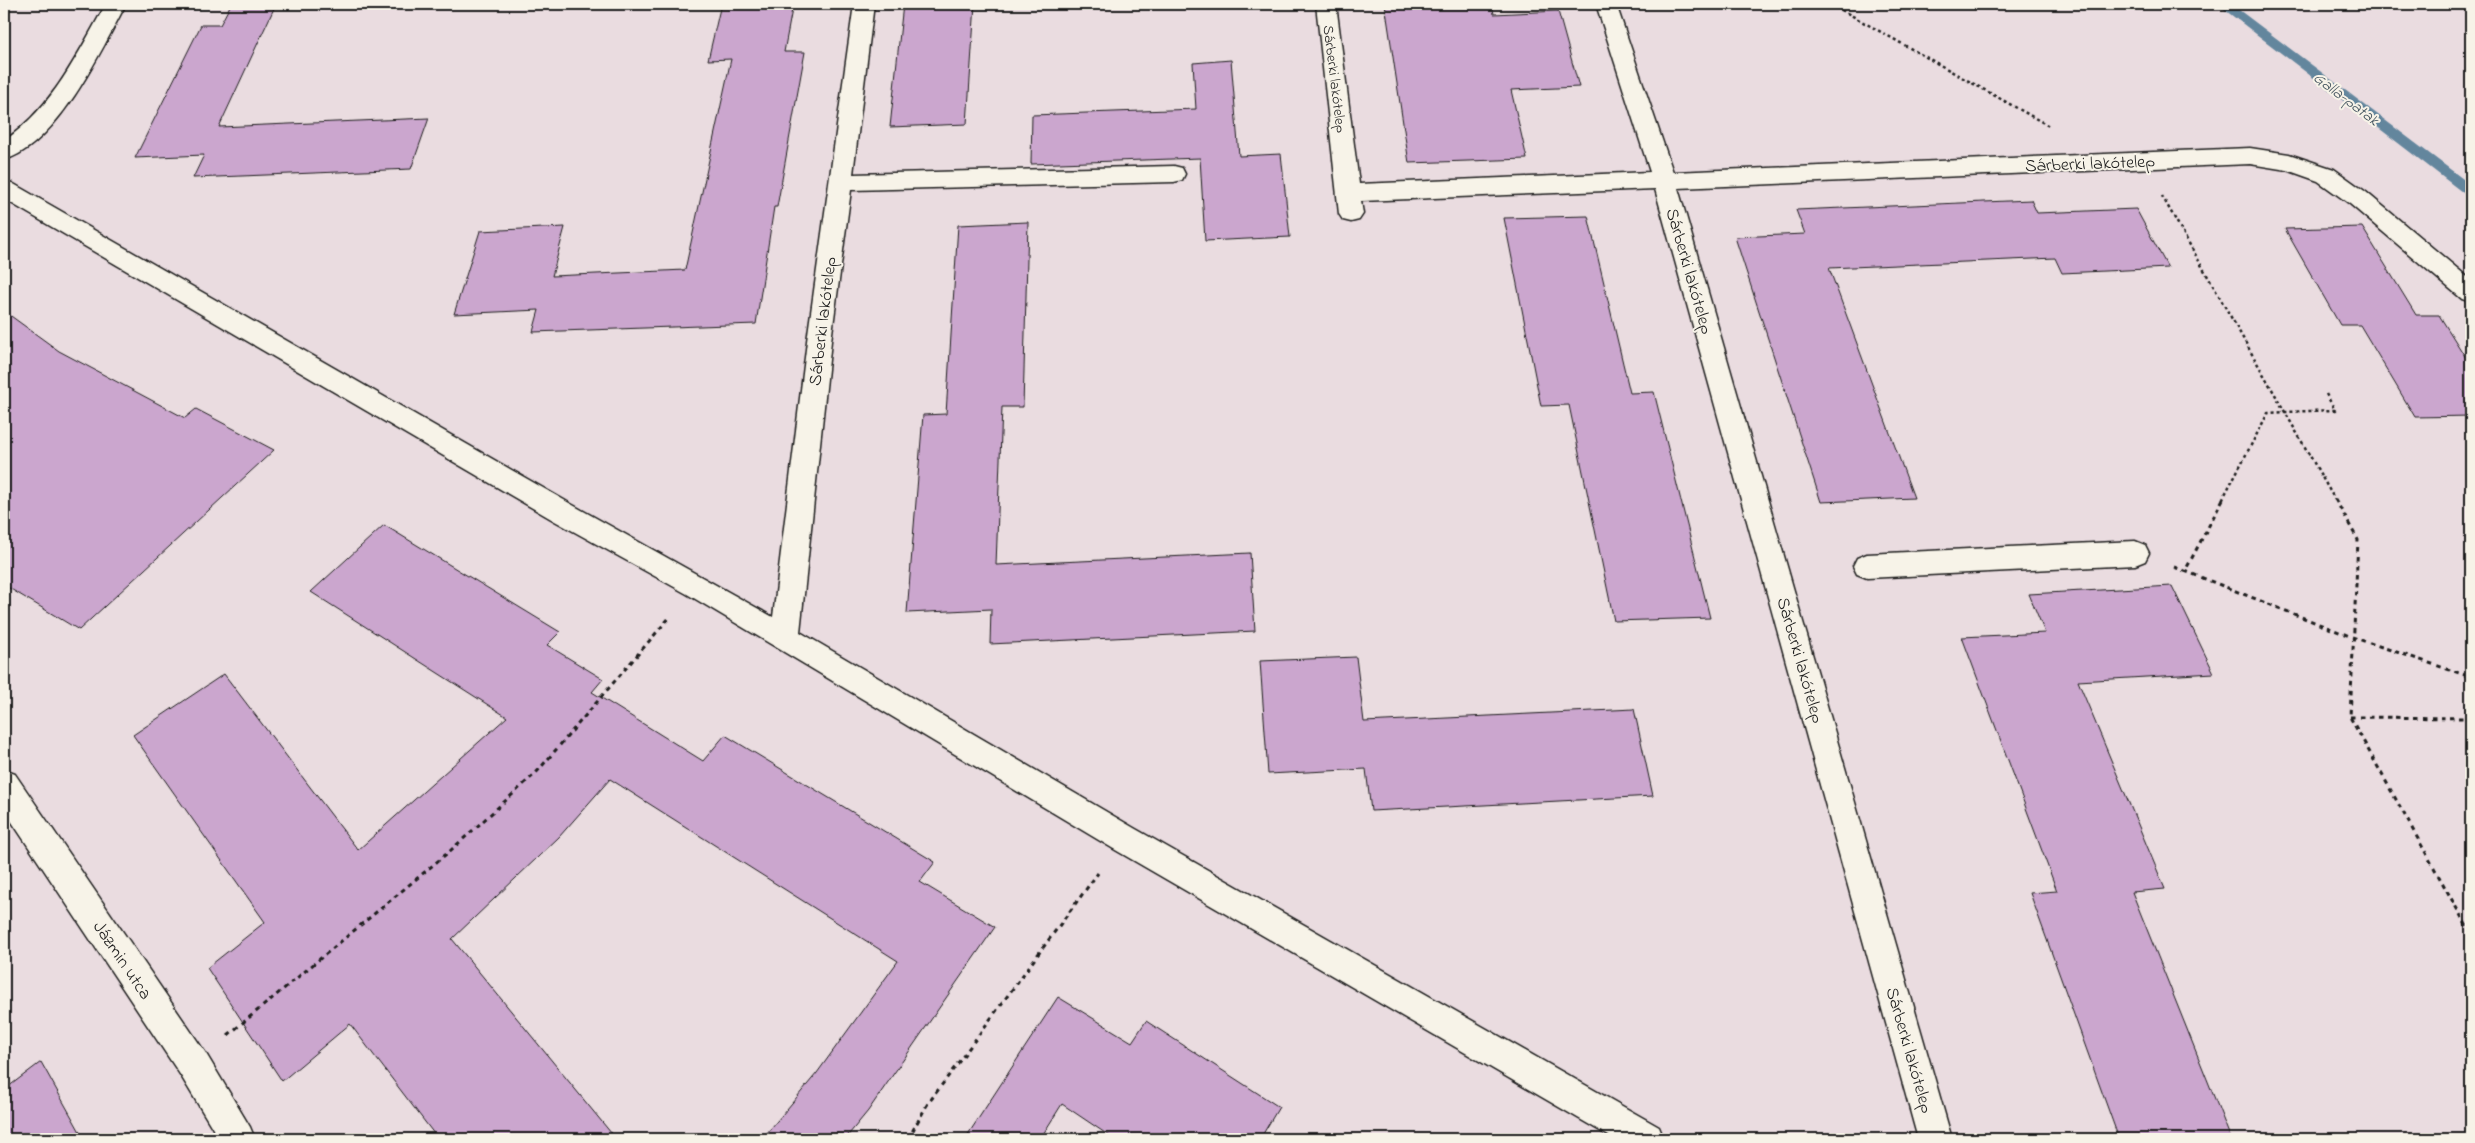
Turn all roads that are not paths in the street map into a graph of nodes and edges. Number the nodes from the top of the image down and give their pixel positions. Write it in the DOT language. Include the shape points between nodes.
graph roads {
  1 [pos="116,4"];
  2 [pos="864,4"];
  3 [pos="1326,4"];
  4 [pos="1606,4"];
  5 [pos="4,152"];
  6 [pos="1174,174"];
  7 [pos="840,182"];
  8 [pos="1665,182"];
  9 [pos="4,189"];
  10 [pos="2471,293"];
  11 [pos="2135,553"];
  12 [pos="1867,566"];
  13 [pos="785,638"];
  14 [pos="4,784"];
  15 [pos="238,1139"];
  16 [pos="1647,1139"];
  17 [pos="1935,1139"];
  1 -- 5 [label="street" via="54,110 36,130"];
  2 -- 7 [label="street, Sárberki lakótelep"];
  3 -- 8 [label="street, Sárberki lakótelep" via="1350,203"];
  4 -- 8 [label="street, Sárberki lakótelep"];
  6 -- 7 [label="street"];
  7 -- 13 [label="street, Sárberki lakótelep" via="798,507"];
  8 -- 10 [label="street, Sárberki lakótelep" via="2250,156 2289,162 2326,175"];
  8 -- 17 [label="street, Sárberki lakótelep"];
  9 -- 13 [label="street"];
  11 -- 12 [label="street"];
  13 -- 16 [label="street" via="1123,838"];
  14 -- 15 [label="street, Jázmin utca" via="193,1064"];
}
